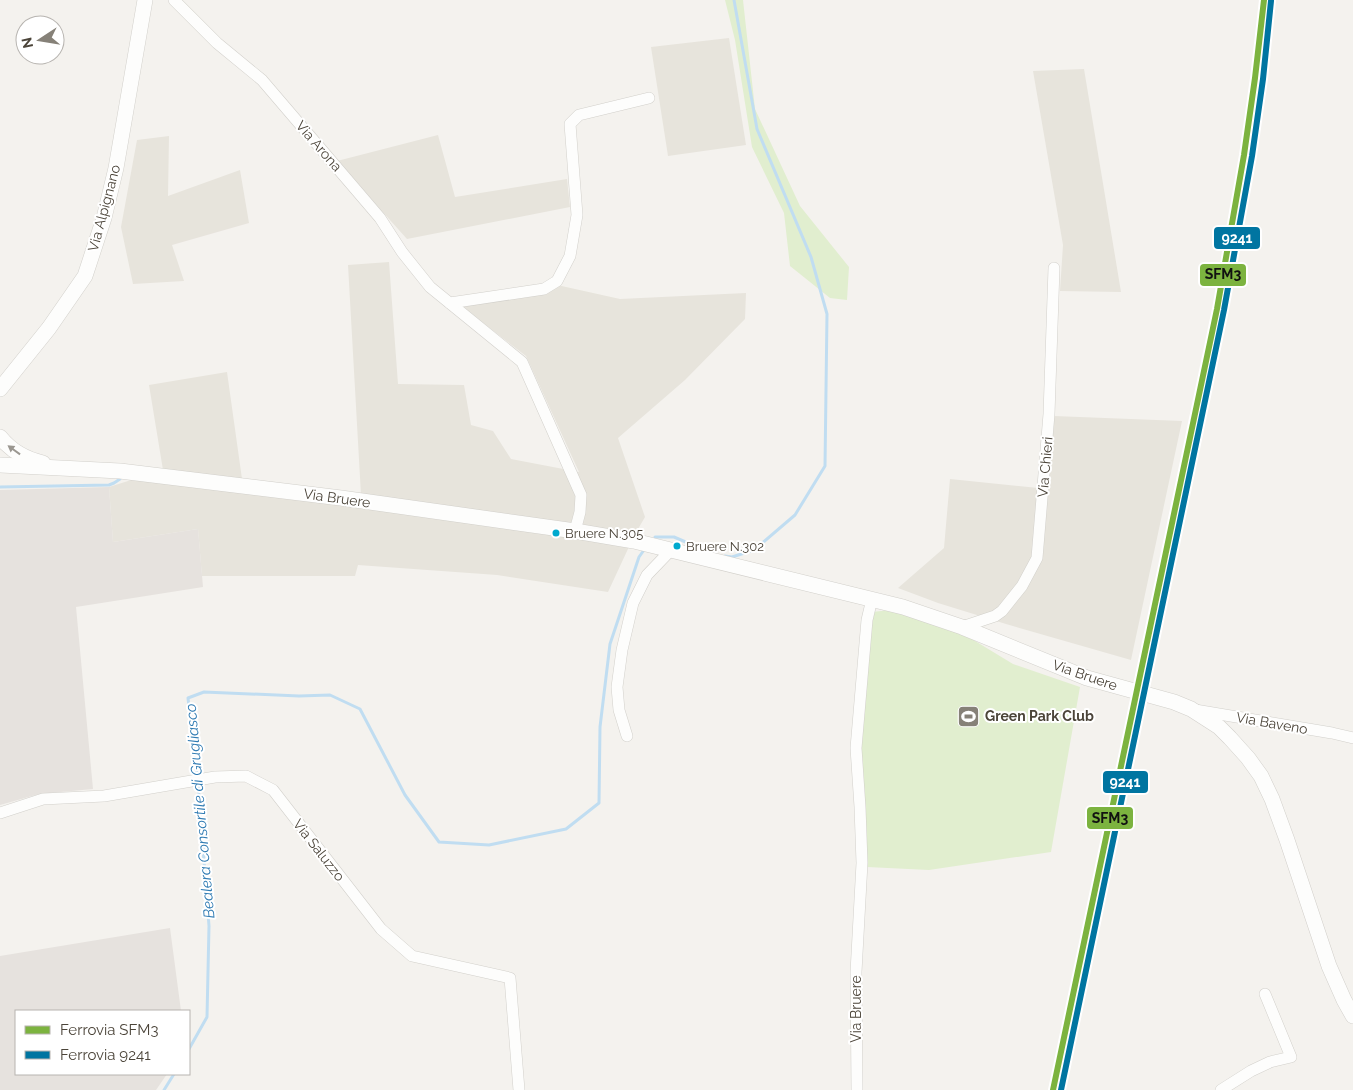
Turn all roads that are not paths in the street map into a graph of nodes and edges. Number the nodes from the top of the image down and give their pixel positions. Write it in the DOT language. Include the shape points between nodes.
graph roads {
  1 [pos="145,0"];
  2 [pos="174,0"];
  3 [pos="649,98"];
  4 [pos="1054,268"];
  5 [pos="450,303"];
  6 [pos="2,389"];
  7 [pos="0,437"];
  8 [pos="0,465"];
  9 [pos="15,467"];
  10 [pos="64,468"];
  11 [pos="0,471"];
  12 [pos="575,531"];
  13 [pos="671,550"];
  14 [pos="872,599"];
  15 [pos="962,627"];
  16 [pos="1191,709"];
  17 [pos="627,736"];
  18 [pos="1353,738"];
  19 [pos="0,813"];
  20 [pos="1264,994"];
  21 [pos="1353,1016"];
  22 [pos="519,1090"];
  23 [pos="858,1090"];
  24 [pos="1221,1090"];
  1 -- 6 [label="street, Via Alpignano" via="116,168 85,276"];
  2 -- 5 [label="street, Via Arona" via="216,44 262,80 380,218 430,287"];
  3 -- 5 [label="street" via="579,115 570,124 577,215 570,256 557,281 544,289"];
  4 -- 15 [label="street, Via Chieri" via="1049,414 1037,558 1022,586 1002,611"];
  5 -- 12 [label="street, Via Arona" via="522,362 581,495"];
  10 -- 7 [label="street, one-way" via="29,460 11,449"];
  8 -- 9 [label="street, Via Bruere"];
  9 -- 10 [label="street, Via Bruere"];
  9 -- 11 [label="street"];
  10 -- 12 [label="street, Via Bruere" via="157,475"];
  12 -- 13 [label="street, Via Bruere"];
  13 -- 14 [label="street, Via Bruere"];
  13 -- 17 [label="street" via="647,575 633,603 617,687 619,710"];
  14 -- 15 [label="street, Via Bruere"];
  14 -- 23 [label="street, Via Bruere" via="867,620 856,748 862,863 856,972"];
  15 -- 16 [label="street, Via Bruere" via="1087,678"];
  16 -- 18 [label="street, Via Baveno"];
  16 -- 21 [label="street, Via Bruere" via="1230,738 1261,776 1288,840 1329,966"];
  19 -- 22 [label="street, Via Saluzzo" via="43,799 104,796 215,777 246,776 273,790 381,929 412,956 510,978"];
  20 -- 24 [label="street" via="1291,1057 1250,1071"];
}
